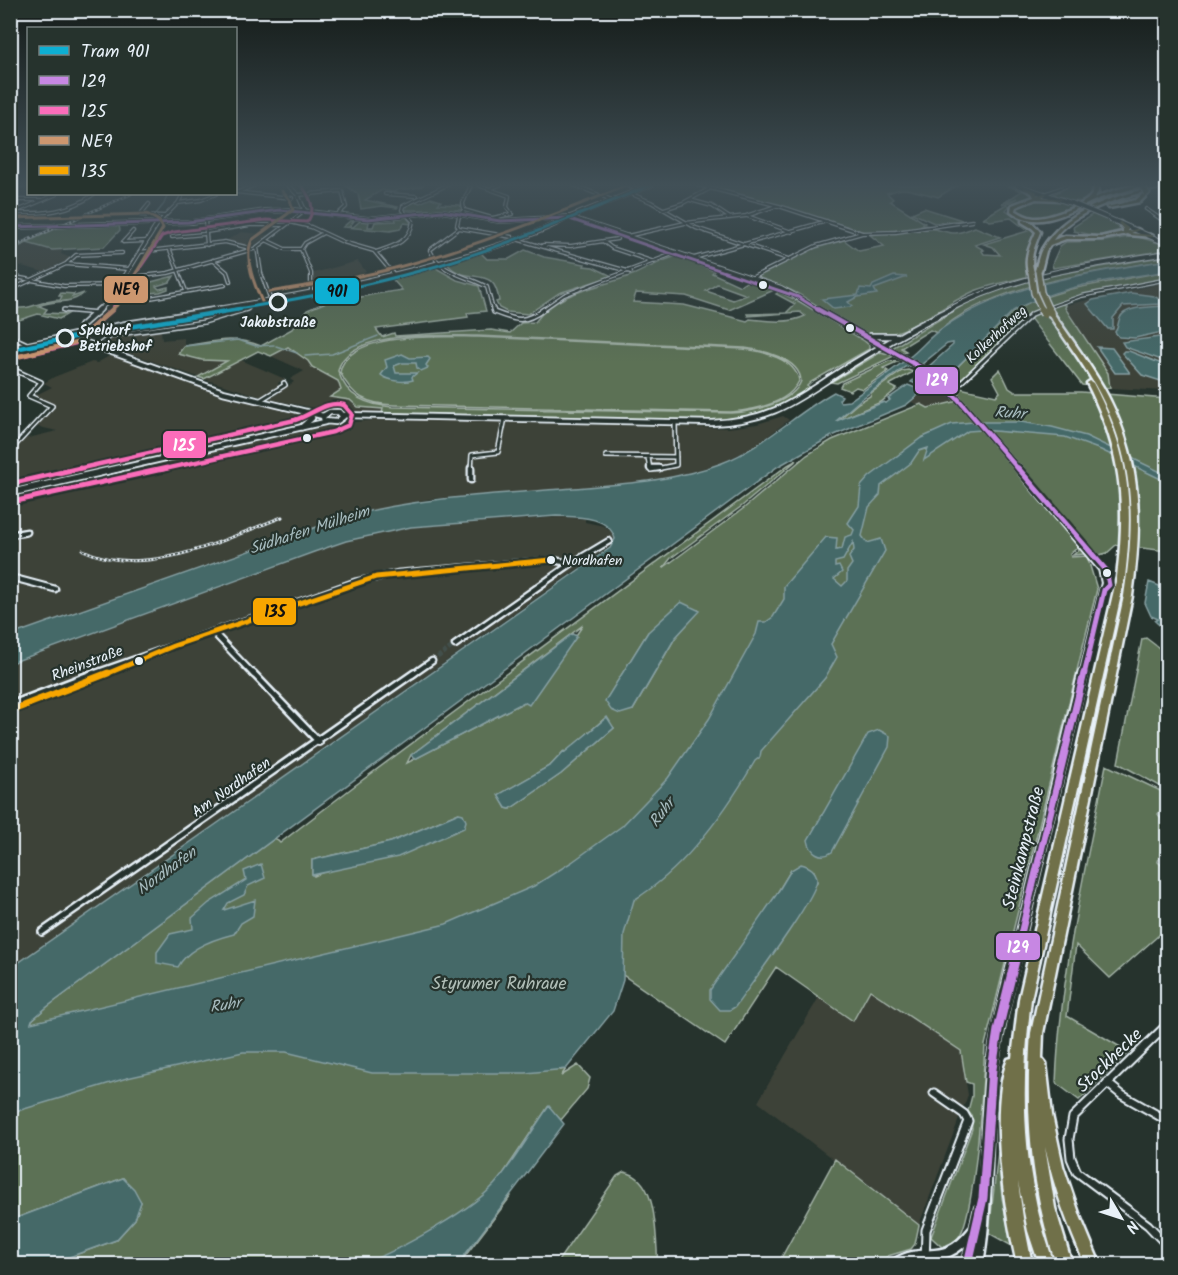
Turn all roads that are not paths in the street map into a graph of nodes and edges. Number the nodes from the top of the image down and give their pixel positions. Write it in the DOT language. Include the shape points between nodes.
graph roads {
  1 [pos="145,244"];
  2 [pos="210,244"];
  3 [pos="234,244"];
  4 [pos="261,244"];
  5 [pos="276,244"];
  6 [pos="304,244"];
  7 [pos="351,244"];
  8 [pos="398,244"];
  9 [pos="439,244"];
  10 [pos="496,244"];
  11 [pos="581,244"];
  12 [pos="607,244"];
  13 [pos="652,244"];
  14 [pos="738,244"];
  15 [pos="742,244"];
  16 [pos="821,244"];
  17 [pos="1033,244"];
  18 [pos="1038,244"];
  19 [pos="1046,244"];
  20 [pos="207,245"];
  21 [pos="537,245"];
  22 [pos="257,248"];
  23 [pos="251,249"];
  24 [pos="301,249"];
  25 [pos="170,250"];
  26 [pos="140,252"];
  27 [pos="376,252"];
  28 [pos="122,253"];
  29 [pos="676,253"];
  30 [pos="1167,253"];
  31 [pos="694,258"];
  32 [pos="788,259"];
  33 [pos="213,260"];
  34 [pos="655,262"];
  35 [pos="66,264"];
  36 [pos="441,264"];
  37 [pos="129,269"];
  38 [pos="177,270"];
  39 [pos="632,272"];
  40 [pos="1035,272"];
  41 [pos="10,276"];
  42 [pos="396,277"];
  43 [pos="123,278"];
  44 [pos="751,278"];
  45 [pos="1167,279"];
  46 [pos="230,281"];
  47 [pos="29,282"];
  48 [pos="119,285"];
  49 [pos="225,285"];
  50 [pos="10,290"];
  51 [pos="186,291"];
  52 [pos="311,294"];
  53 [pos="110,300"];
  54 [pos="271,301"];
  55 [pos="250,306"];
  56 [pos="64,310"];
  57 [pos="98,313"];
  58 [pos="91,331"];
  59 [pos="78,333"];
  60 [pos="860,334"];
  61 [pos="903,335"];
  62 [pos="10,336"];
  63 [pos="867,339"];
  64 [pos="84,341"];
  65 [pos="27,344"];
  66 [pos="883,346"];
  67 [pos="97,347"];
  68 [pos="10,349"];
  69 [pos="873,351"];
  70 [pos="10,368"];
  71 [pos="284,383"];
  72 [pos="947,387"];
  73 [pos="259,401"];
  74 [pos="293,407"];
  75 [pos="304,410"];
  76 [pos="342,417"];
  77 [pos="324,418"];
  78 [pos="505,418"];
  79 [pos="675,423"];
  80 [pos="303,428"];
  81 [pos="10,450"];
  82 [pos="606,456"];
  83 [pos="648,457"];
  84 [pos="676,457"];
  85 [pos="471,480"];
  86 [pos="10,493"];
  87 [pos="27,532"];
  88 [pos="10,535"];
  89 [pos="609,541"];
  90 [pos="572,563"];
  91 [pos="1128,565"];
  92 [pos="10,577"];
  93 [pos="55,589"];
  94 [pos="213,632"];
  95 [pos="455,645"];
  96 [pos="173,646"];
  97 [pos="432,661"];
  98 [pos="10,705"];
  99 [pos="10,711"];
  100 [pos="319,742"];
  101 [pos="42,932"];
  102 [pos="1167,1024"];
  103 [pos="1036,1034"];
  104 [pos="1017,1048"];
  105 [pos="1107,1083"];
  106 [pos="934,1093"];
  107 [pos="1167,1122"];
  108 [pos="983,1198"];
  109 [pos="975,1228"];
  110 [pos="1167,1246"];
  111 [pos="925,1261"];
  112 [pos="895,1264"];
  113 [pos="940,1264"];
  114 [pos="968,1264"];
  115 [pos="978,1264"];
  116 [pos="1024,1264"];
  117 [pos="1046,1264"];
  118 [pos="1064,1264"];
  119 [pos="1093,1264"];
  1 -- 26 [label="street"];
  2 -- 20 [label="street"];
  3 -- 23 [label="street"];
  4 -- 22 [label="street"];
  5 -- 24 [label="street"];
  6 -- 24 [label="street"];
  7 -- 27 [label="street"];
  8 -- 27 [label="street"];
  9 -- 36 [label="street" via="430,252"];
  10 -- 36 [label="main road"];
  11 -- 21 [label="street"];
  12 -- 34 [label="street"];
  13 -- 29 [label="main road"];
  14 -- 31 [label="street"];
  15 -- 32 [label="street"];
  16 -- 32 [label="street"];
  17 -- 40 [label="highway" via="1028,264"];
  18 -- 40 [label="highway"];
  19 -- 40 [label="highway"];
  20 -- 25 [label="street"];
  21 -- 39 [label="street"];
  22 -- 23 [label="street"];
  22 -- 54 [label="street"];
  23 -- 33 [label="street"];
  24 -- 52 [label="street" via="311,273"];
  25 -- 26 [label="street"];
  25 -- 38 [label="street"];
  26 -- 37 [label="street"];
  27 -- 42 [label="street"];
  28 -- 35 [label="street" via="75,256"];
  29 -- 31 [label="main road"];
  29 -- 34 [label="street"];
  29 -- 44 [label="main road"];
  30 -- 61 [label="main road" via="1011,283 968,300"];
  31 -- 44 [label="main road"];
  32 -- 44 [label="street"];
  33 -- 38 [label="street"];
  33 -- 46 [label="street" via="225,270"];
  34 -- 39 [label="street"];
  35 -- 37 [label="street"];
  35 -- 47 [label="street"];
  36 -- 39 [label="street" via="487,287 494,312 523,321 564,295"];
  36 -- 42 [label="main road"];
  37 -- 43 [label="street"];
  38 -- 43 [label="street"];
  38 -- 51 [label="street" via="186,282"];
  40 -- 91 [label="highway, bridge" via="1034,292 1096,387 1122,436 1134,483 1136,523"];
  41 -- 47 [label="street"];
  42 -- 52 [label="main road"];
  43 -- 48 [label="street"];
  44 -- 60 [label="main road" via="798,297"];
  45 -- 72 [label="street, Kolkerhofweg" via="1044,307 956,387"];
  47 -- 48 [label="street" via="66,288"];
  47 -- 50 [label="street"];
  48 -- 53 [label="street"];
  49 -- 51 [label="street"];
  51 -- 53 [label="street"];
  52 -- 54 [label="main road"];
  53 -- 57 [label="street"];
  54 -- 55 [label="main road"];
  55 -- 58 [label="main road"];
  55 -- 67 [label="street" via="204,322 112,335"];
  56 -- 57 [label="street"];
  57 -- 59 [label="street"];
  58 -- 59 [label="main road"];
  58 -- 64 [label="street" via="85,334"];
  59 -- 64 [label="street" via="76,338"];
  59 -- 65 [label="main road"];
  60 -- 61 [label="main road" via="883,338"];
  60 -- 63 [label="main road"];
  60 -- 66 [label="main road"];
  61 -- 66 [label="main road"];
  62 -- 65 [label="street"];
  63 -- 66 [label="main road"];
  63 -- 69 [label="main road"];
  64 -- 67 [label="street"];
  65 -- 68 [label="main road"];
  66 -- 69 [label="main road"];
  66 -- 72 [label="main road, Steinkampstraße"];
  67 -- 73 [label="street"];
  69 -- 79 [label="main road" via="770,416 725,423"];
  70 -- 81 [label="street" via="41,382 29,396 52,406"];
  71 -- 73 [label="street"];
  72 -- 108 [label="main road, Steinkampstraße" via="1088,549 1101,569 1104,590 998,1030"];
  73 -- 74 [label="street"];
  74 -- 75 [label="street"];
  74 -- 77 [label="street"];
  75 -- 77 [label="street"];
  75 -- 80 [label="street" via="312,418"];
  76 -- 77 [label="main road" via="336,422"];
  76 -- 77 [label="main road" via="336,412"];
  76 -- 78 [label="main road"];
  77 -- 80 [label="main road"];
  78 -- 79 [label="main road"];
  78 -- 85 [label="street" via="498,452 472,455"];
  79 -- 84 [label="street"];
  80 -- 86 [label="main road"];
  82 -- 83 [label="street"];
  83 -- 84 [label="street"];
  83 -- 84 [label="street" via="650,470 675,466"];
  87 -- 88 [label="street"];
  89 -- 90 [label="street"];
  90 -- 94 [label="street, Rheinstraße" via="551,560 376,577"];
  90 -- 95 [label="street"];
  91 -- 103 [label="highway"];
  91 -- 104 [label="highway" via="1025,999"];
  92 -- 93 [label="street"];
  94 -- 96 [label="street, Rheinstraße"];
  94 -- 100 [label="street"];
  96 -- 98 [label="street, Rheinstraße"];
  96 -- 99 [label="street, Rheinstraße"];
  97 -- 100 [label="street, Am Nordhafen"];
  100 -- 101 [label="street, Am Nordhafen"];
  102 -- 105 [label="street, Stockhecke"];
  103 -- 118 [label="highway" via="1034,1129 1042,1182"];
  103 -- 119 [label="highway" via="1042,1105 1056,1172 1074,1225"];
  104 -- 116 [label="highway" via="1009,1078 1007,1113 1011,1179"];
  104 -- 117 [label="highway" via="1021,1156"];
  105 -- 107 [label="street"];
  105 -- 110 [label="street, Stockhecke" via="1073,1117 1071,1158 1077,1172 1148,1225"];
  106 -- 111 [label="street" via="968,1121 926,1230"];
  108 -- 109 [label="main road, Steinkampstraße"];
  108 -- 115 [label="main road, Steinkampstraße"];
  109 -- 111 [label="street" via="956,1251"];
  109 -- 114 [label="main road, Steinkampstraße"];
  111 -- 112 [label="street" via="910,1258"];
  111 -- 113 [label="street"];
}
